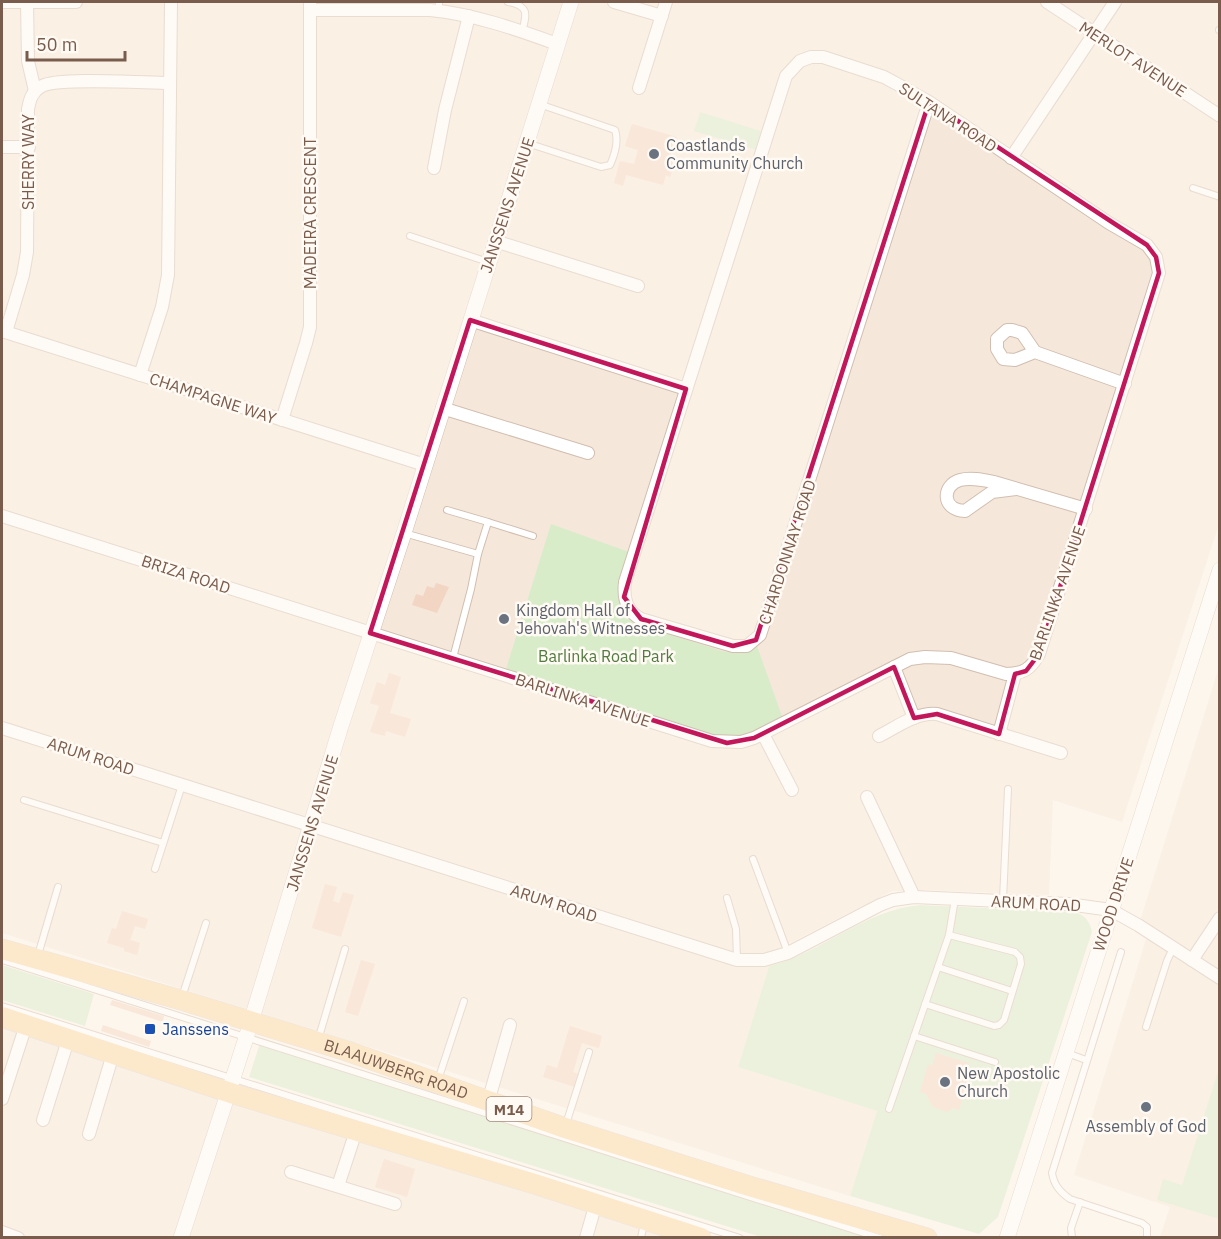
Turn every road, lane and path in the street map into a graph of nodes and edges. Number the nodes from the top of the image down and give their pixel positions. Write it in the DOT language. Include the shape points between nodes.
graph roads {
  1 [pos="2,2"];
  2 [pos="27,2"];
  3 [pos="76,2"];
  4 [pos="171,2"];
  5 [pos="508,2"];
  6 [pos="571,2"];
  7 [pos="614,2"];
  8 [pos="666,2"];
  9 [pos="1047,2"];
  10 [pos="1115,2"];
  11 [pos="311,6"];
  12 [pos="392,6"];
  13 [pos="439,6"];
  14 [pos="469,16"];
  15 [pos="662,16"];
  16 [pos="522,32"];
  17 [pos="1094,33"];
  18 [pos="557,44"];
  19 [pos="169,83"];
  20 [pos="33,87"];
  21 [pos="639,87"];
  22 [pos="929,102"];
  23 [pos="538,104"];
  24 [pos="1220,116"];
  25 [pos="526,143"];
  26 [pos="2,147"];
  27 [pos="29,147"];
  28 [pos="1011,158"];
  29 [pos="434,168"];
  30 [pos="1193,188"];
  31 [pos="1220,197"];
  32 [pos="410,236"];
  33 [pos="495,241"];
  34 [pos="488,262"];
  35 [pos="638,286"];
  36 [pos="470,320"];
  37 [pos="4,332"];
  38 [pos="1035,352"];
  39 [pos="141,375"];
  40 [pos="1125,384"];
  41 [pos="686,389"];
  42 [pos="442,408"];
  43 [pos="282,420"];
  44 [pos="588,453"];
  45 [pos="424,465"];
  46 [pos="1016,489"];
  47 [pos="1086,509"];
  48 [pos="447,510"];
  49 [pos="2,516"];
  50 [pos="488,522"];
  51 [pos="404,533"];
  52 [pos="533,536"];
  53 [pos="478,554"];
  54 [pos="1220,570"];
  55 [pos="370,633"];
  56 [pos="453,658"];
  57 [pos="894,667"];
  58 [pos="1016,675"];
  59 [pos="914,717"];
  60 [pos="2,728"];
  61 [pos="763,734"];
  62 [pos="999,734"];
  63 [pos="879,736"];
  64 [pos="1061,753"];
  65 [pos="182,785"];
  66 [pos="1008,789"];
  67 [pos="792,790"];
  68 [pos="867,797"];
  69 [pos="24,800"];
  70 [pos="310,826"];
  71 [pos="163,843"];
  72 [pos="753,859"];
  73 [pos="155,869"];
  74 [pos="58,887"];
  75 [pos="914,897"];
  76 [pos="727,898"];
  77 [pos="955,899"];
  78 [pos="1003,901"];
  79 [pos="1111,910"];
  80 [pos="1220,918"];
  81 [pos="206,923"];
  82 [pos="949,935"];
  83 [pos="1174,948"];
  84 [pos="2,949"];
  85 [pos="345,949"];
  86 [pos="1121,952"];
  87 [pos="788,953"];
  88 [pos="37,959"];
  89 [pos="2,960"];
  90 [pos="737,960"];
  91 [pos="1192,960"];
  92 [pos="938,967"];
  93 [pos="1220,978"];
  94 [pos="1012,991"];
  95 [pos="181,1000"];
  96 [pos="464,1001"];
  97 [pos="925,1004"];
  98 [pos="2,1005"];
  99 [pos="2,1017"];
  100 [pos="26,1025"];
  101 [pos="510,1025"];
  102 [pos="1146,1027"];
  103 [pos="249,1030"];
  104 [pos="914,1036"];
  105 [pos="69,1040"];
  106 [pos="318,1042"];
  107 [pos="589,1052"];
  108 [pos="1066,1053"];
  109 [pos="113,1054"];
  110 [pos="1086,1060"];
  111 [pos="995,1062"];
  112 [pos="437,1084"];
  113 [pos="230,1085"];
  114 [pos="2,1099"];
  115 [pos="488,1102"];
  116 [pos="889,1109"];
  117 [pos="43,1120"];
  118 [pos="565,1128"];
  119 [pos="356,1131"];
  120 [pos="89,1134"];
  121 [pos="291,1172"];
  122 [pos="338,1186"];
  123 [pos="1080,1202"];
  124 [pos="596,1203"];
  125 [pos="394,1204"];
  126 [pos="643,1228"];
  127 [pos="2,1232"];
  128 [pos="675,1233"];
  129 [pos="18,1238"];
  130 [pos="181,1238"];
  131 [pos="586,1238"];
  132 [pos="701,1238"];
  133 [pos="740,1238"];
  134 [pos="880,1238"];
  135 [pos="927,1238"];
  136 [pos="1007,1238"];
  137 [pos="1072,1238"];
  138 [pos="1147,1238"];
  1 -- 2 [label="street"];
  2 -- 3 [label="street"];
  2 -- 20 [label="street" via="28,61"];
  4 -- 19 [label="street"];
  5 -- 16 [label="lane" via="520,4 526,13"];
  6 -- 18 [label="street, JANSSENS AVENUE"];
  7 -- 15 [label="street"];
  8 -- 15 [label="street"];
  9 -- 17 [label="street, MERLOT AVENUE"];
  10 -- 17 [label="street, SULTANA ROAD"];
  11 -- 12 [label="street"];
  11 -- 43 [label="street, MADEIRA CRESCENT" via="310,327"];
  12 -- 13 [label="street"];
  13 -- 14 [label="street"];
  14 -- 16 [label="street"];
  14 -- 29 [label="street"];
  15 -- 21 [label="street"];
  16 -- 18 [label="street"];
  17 -- 24 [label="street, MERLOT AVENUE"];
  17 -- 28 [label="street, SULTANA ROAD"];
  18 -- 23 [label="street, JANSSENS AVENUE"];
  19 -- 20 [label="street, SHERRY WAY" via="60,82"];
  19 -- 39 [label="street" via="166,290"];
  20 -- 27 [label="street, SHERRY WAY" via="28,109"];
  22 -- 28 [label="street, SULTANA ROAD"];
  22 -- 41 [label="street, SULTANA ROAD" via="884,77 832,59 811,57 795,65 786,76"];
  22 -- 41 [label="street, CHARDONNAY ROAD" via="762,631 752,643 742,647 641,619 631,611 624,597 625,582"];
  23 -- 25 [label="street, JANSSENS AVENUE"];
  23 -- 25 [label="lane" via="615,130 617,142 612,161 601,167"];
  25 -- 33 [label="street, JANSSENS AVENUE"];
  26 -- 27 [label="street"];
  27 -- 37 [label="street, SHERRY WAY" via="26,264"];
  28 -- 40 [label="street, BARLINKA AVENUE" via="1147,245 1156,257 1159,273"];
  30 -- 31 [label="lane"];
  32 -- 34 [label="lane"];
  33 -- 34 [label="street, JANSSENS AVENUE"];
  33 -- 35 [label="street"];
  34 -- 36 [label="street, JANSSENS AVENUE"];
  36 -- 41 [label="street"];
  36 -- 42 [label="street, JANSSENS AVENUE"];
  37 -- 39 [label="street, CHAMPAGNE WAY"];
  38 -- 40 [label="street"];
  39 -- 43 [label="street, CHAMPAGNE WAY"];
  40 -- 47 [label="street, BARLINKA AVENUE"];
  42 -- 44 [label="street"];
  42 -- 45 [label="street, JANSSENS AVENUE"];
  43 -- 45 [label="street, CHAMPAGNE WAY"];
  45 -- 51 [label="street, JANSSENS AVENUE"];
  46 -- 46 [label="street" via="982,480 960,480 951,487 947,498 955,510 965,511 992,492"];
  46 -- 47 [label="street"];
  47 -- 58 [label="street, BARLINKA AVENUE" via="1039,654 1034,664"];
  48 -- 50 [label="lane"];
  49 -- 55 [label="street, BRIZA ROAD"];
  50 -- 52 [label="lane"];
  50 -- 53 [label="lane"];
  51 -- 53 [label="lane"];
  51 -- 55 [label="street, JANSSENS AVENUE"];
  53 -- 56 [label="lane"];
  54 -- 79 [label="street, WOOD DRIVE"];
  55 -- 56 [label="street, BARLINKA AVENUE"];
  55 -- 70 [label="street, JANSSENS AVENUE"];
  56 -- 61 [label="street, BARLINKA AVENUE" via="712,741 741,742"];
  57 -- 58 [label="street, BARLINKA AVENUE" via="910,659 939,656"];
  57 -- 59 [label="street"];
  57 -- 61 [label="street, BARLINKA AVENUE"];
  58 -- 62 [label="street"];
  59 -- 62 [label="street" via="937,714"];
  59 -- 63 [label="street"];
  60 -- 65 [label="street, ARUM ROAD"];
  61 -- 67 [label="street"];
  62 -- 64 [label="street"];
  65 -- 70 [label="street, ARUM ROAD"];
  65 -- 71 [label="lane"];
  66 -- 78 [label="lane"];
  68 -- 75 [label="street"];
  69 -- 71 [label="lane"];
  70 -- 90 [label="street, ARUM ROAD"];
  70 -- 103 [label="street, JANSSENS AVENUE"];
  71 -- 73 [label="lane"];
  72 -- 87 [label="lane"];
  74 -- 88 [label="lane"];
  75 -- 77 [label="street, ARUM ROAD"];
  75 -- 87 [label="street, ARUM ROAD" via="880,905"];
  76 -- 90 [label="lane" via="736,929"];
  77 -- 78 [label="street, ARUM ROAD"];
  77 -- 82 [label="lane"];
  78 -- 79 [label="street, ARUM ROAD"];
  79 -- 83 [label="street"];
  79 -- 108 [label="street, WOOD DRIVE"];
  80 -- 91 [label="street"];
  81 -- 95 [label="lane"];
  82 -- 92 [label="lane"];
  82 -- 94 [label="lane" via="1018,954 1021,961"];
  83 -- 91 [label="street"];
  83 -- 102 [label="lane"];
  84 -- 88 [label="main road, BLAAUWBERG ROAD / M14"];
  85 -- 106 [label="lane"];
  86 -- 110 [label="lane"];
  87 -- 90 [label="street, ARUM ROAD" via="764,960"];
  88 -- 95 [label="main road, BLAAUWBERG ROAD / M14"];
  89 -- 103 [label="lane"];
  91 -- 93 [label="street"];
  92 -- 94 [label="lane"];
  92 -- 97 [label="lane"];
  94 -- 97 [label="lane" via="1002,1023 996,1026"];
  95 -- 103 [label="main road, BLAAUWBERG ROAD / M14"];
  96 -- 112 [label="lane"];
  97 -- 104 [label="lane"];
  98 -- 113 [label="lane"];
  99 -- 100 [label="main road"];
  100 -- 105 [label="main road"];
  100 -- 114 [label="street"];
  101 -- 115 [label="street"];
  103 -- 106 [label="main road, BLAAUWBERG ROAD / M14"];
  103 -- 113 [label="street, JANSSENS AVENUE"];
  103 -- 134 [label="lane"];
  104 -- 111 [label="lane"];
  104 -- 116 [label="lane"];
  105 -- 109 [label="main road"];
  105 -- 117 [label="street"];
  106 -- 112 [label="main road, BLAAUWBERG ROAD / M14"];
  107 -- 118 [label="lane"];
  108 -- 110 [label="lane"];
  108 -- 136 [label="street, WOOD DRIVE"];
  109 -- 113 [label="main road"];
  109 -- 120 [label="street"];
  110 -- 123 [label="lane" via="1052,1173 1058,1189"];
  112 -- 115 [label="main road, BLAAUWBERG ROAD / M14"];
  113 -- 119 [label="main road"];
  113 -- 130 [label="street, JANSSENS AVENUE"];
  113 -- 133 [label="lane"];
  115 -- 118 [label="main road, BLAAUWBERG ROAD / M14"];
  118 -- 135 [label="main road, BLAAUWBERG ROAD / M14"];
  119 -- 122 [label="street"];
  119 -- 124 [label="main road"];
  121 -- 122 [label="street"];
  122 -- 125 [label="street"];
  123 -- 137 [label="lane" via="1071,1228"];
  123 -- 138 [label="lane" via="1142,1223 1147,1227"];
  124 -- 126 [label="main road"];
  124 -- 131 [label="street"];
  126 -- 128 [label="main road"];
  127 -- 129 [label="street"];
  128 -- 132 [label="main road"];
}
